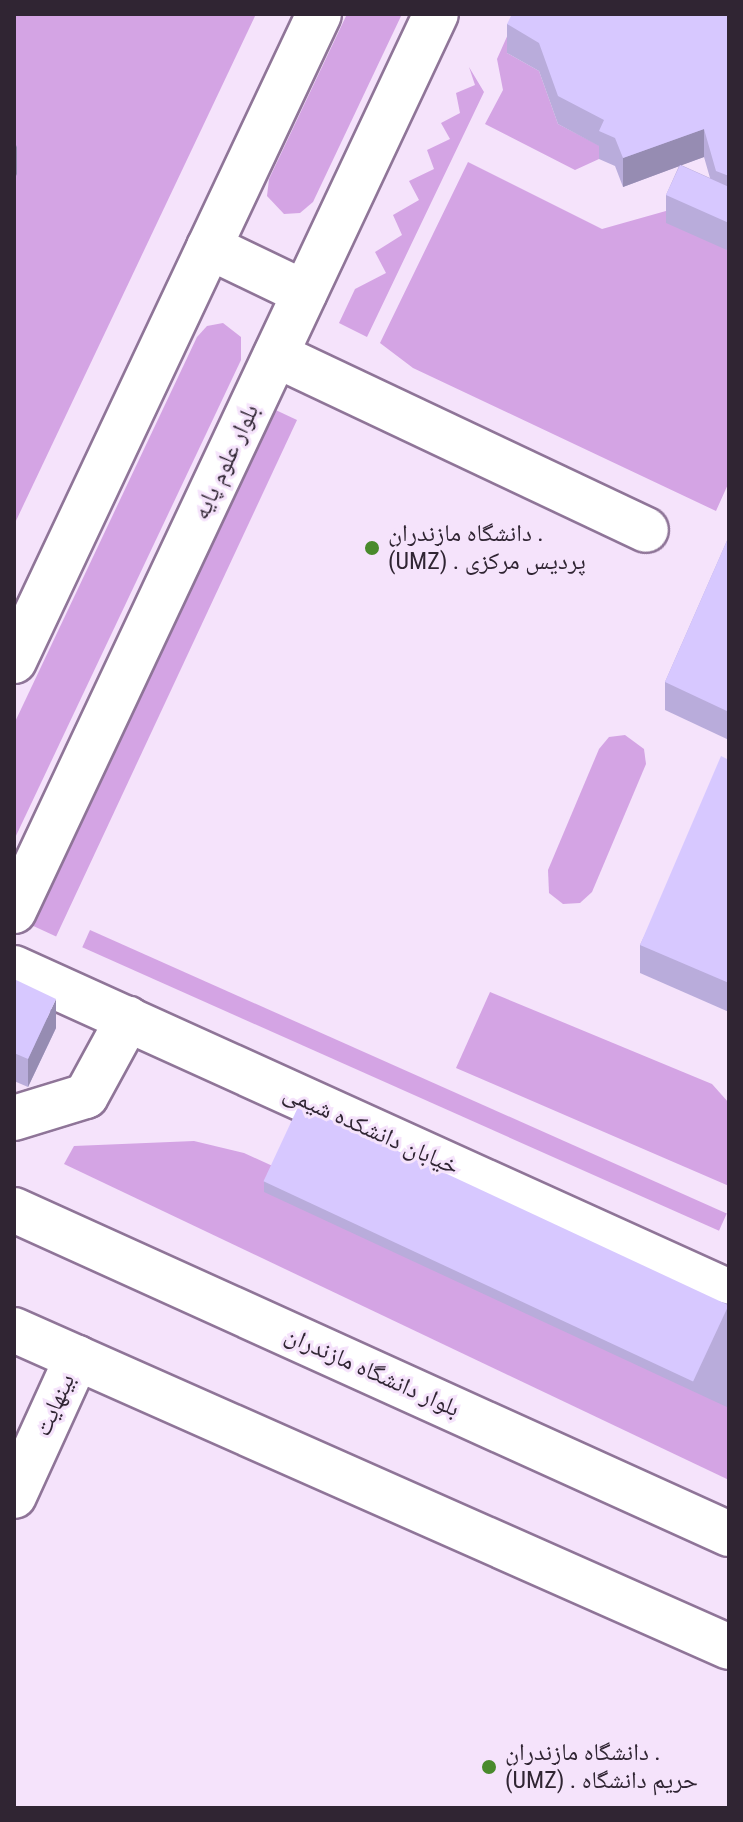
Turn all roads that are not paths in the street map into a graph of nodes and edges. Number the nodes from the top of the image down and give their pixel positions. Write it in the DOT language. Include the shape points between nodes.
graph roads {
  1 [pos="319,14"];
  2 [pos="436,14"];
  3 [pos="209,247"];
  4 [pos="305,293"];
  5 [pos="276,355"];
  6 [pos="646,530"];
  7 [pos="14,661"];
  8 [pos="14,911"];
  9 [pos="14,968"];
  10 [pos="128,1019"];
  11 [pos="14,1118"];
  12 [pos="14,1210"];
  13 [pos="729,1292"];
  14 [pos="14,1330"];
  15 [pos="77,1358"];
  16 [pos="14,1496"];
  17 [pos="729,1534"];
  18 [pos="729,1647"];
  1 -- 3 [label="main road"];
  2 -- 4 [label="main road, بلوار علوم پایه"];
  3 -- 4 [label="main road"];
  3 -- 7 [label="main road"];
  4 -- 5 [label="main road, بلوار علوم پایه"];
  5 -- 6 [label="main road"];
  5 -- 8 [label="main road, بلوار علوم پایه"];
  9 -- 10 [label="main road, خیابان دانشکده شیمی"];
  10 -- 11 [label="main road" via="86,1096"];
  10 -- 13 [label="main road, خیابان دانشکده شیمی"];
  12 -- 17 [label="main road, بلوار دانشگاه مازندران"];
  14 -- 15 [label="main road"];
  15 -- 16 [label="main road, بینهایت"];
  15 -- 18 [label="main road"];
}
